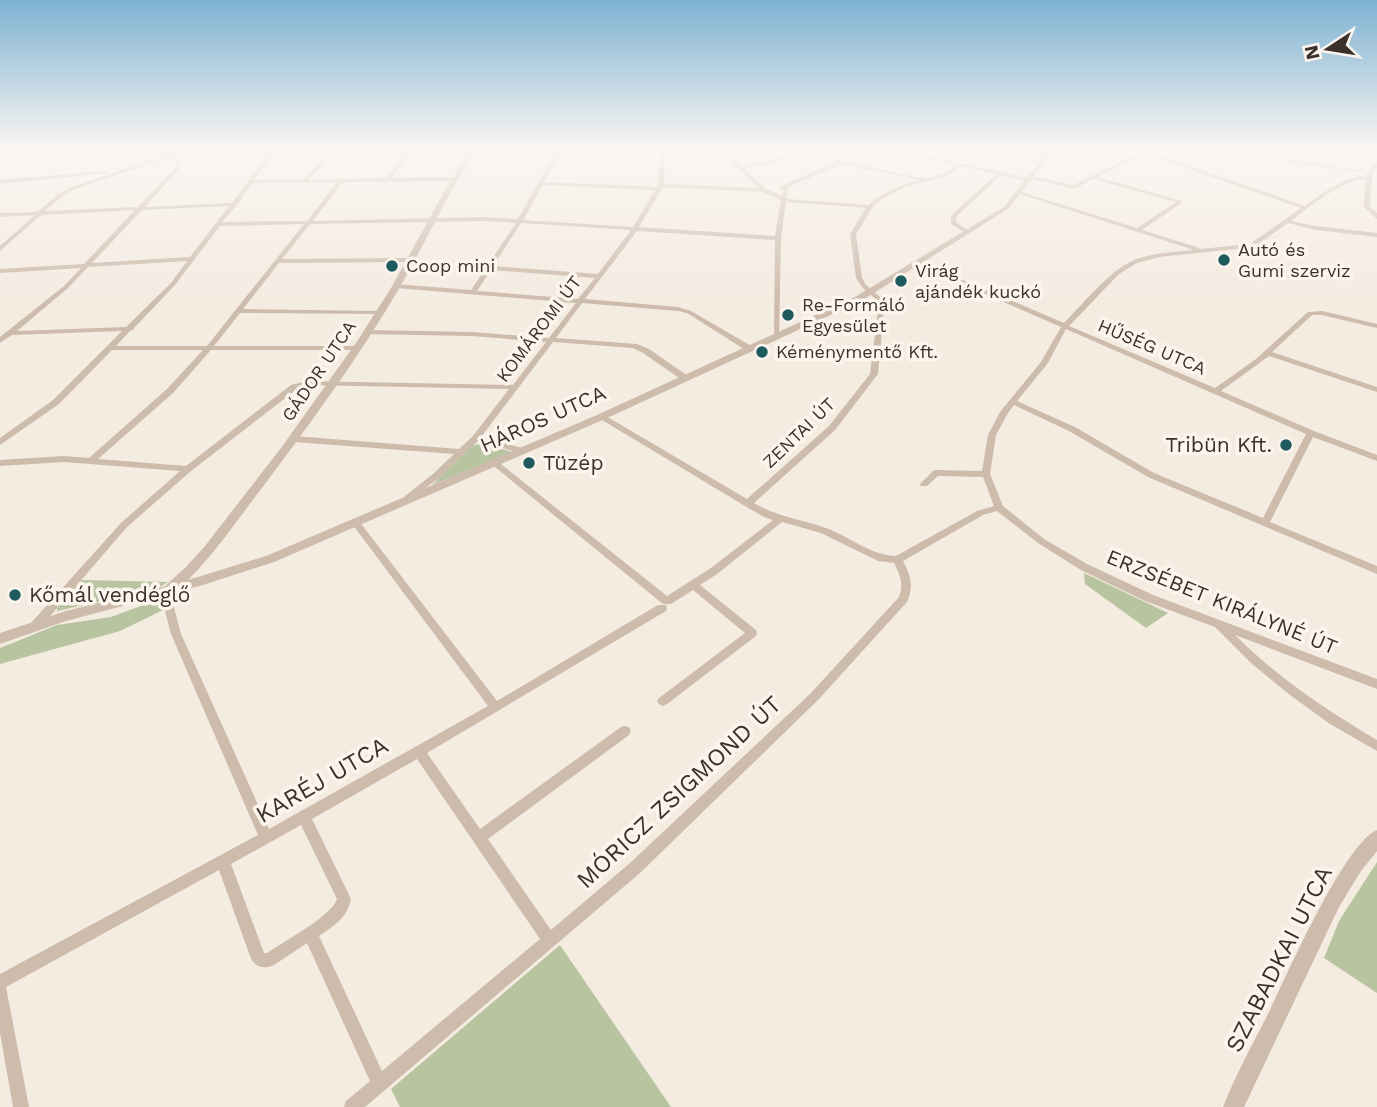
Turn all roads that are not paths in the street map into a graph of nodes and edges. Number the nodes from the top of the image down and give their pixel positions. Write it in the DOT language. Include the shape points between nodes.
graph roads {
  1 [pos="785,200"];
  2 [pos="55,201"];
  3 [pos="148,201"];
  4 [pos="238,201"];
  5 [pos="325,201"];
  6 [pos="441,201"];
  7 [pos="531,201"];
  8 [pos="651,201"];
  9 [pos="793,201"];
  10 [pos="878,201"];
  11 [pos="970,201"];
  12 [pos="1011,201"];
  13 [pos="1044,201"];
  14 [pos="1175,201"];
  15 [pos="1285,201"];
  16 [pos="1317,201"];
  17 [pos="1368,201"];
  18 [pos="235,204"];
  19 [pos="870,207"];
  20 [pos="1306,208"];
  21 [pos="140,209"];
  22 [pos="39,213"];
  23 [pos="0,215"];
  24 [pos="1377,217"];
  25 [pos="430,220"];
  26 [pos="520,221"];
  27 [pos="1286,221"];
  28 [pos="308,222"];
  29 [pos="220,224"];
  30 [pos="635,229"];
  31 [pos="1138,230"];
  32 [pos="967,232"];
  33 [pos="1377,235"];
  34 [pos="778,238"];
  35 [pos="0,249"];
  36 [pos="1207,252"];
  37 [pos="193,259"];
  38 [pos="410,260"];
  39 [pos="278,261"];
  40 [pos="916,262"];
  41 [pos="87,265"];
  42 [pos="490,268"];
  43 [pos="0,271"];
  44 [pos="599,276"];
  45 [pos="396,286"];
  46 [pos="473,292"];
  47 [pos="871,292"];
  48 [pos="581,300"];
  49 [pos="238,311"];
  50 [pos="379,313"];
  51 [pos="1377,326"];
  52 [pos="1064,327"];
  53 [pos="131,329"];
  54 [pos="366,332"];
  55 [pos="10,333"];
  56 [pos="0,334"];
  57 [pos="777,337"];
  58 [pos="552,339"];
  59 [pos="0,341"];
  60 [pos="112,348"];
  61 [pos="356,348"];
  62 [pos="208,349"];
  63 [pos="750,349"];
  64 [pos="1267,353"];
  65 [pos="685,378"];
  66 [pos="332,384"];
  67 [pos="516,387"];
  68 [pos="1377,390"];
  69 [pos="1216,391"];
  70 [pos="1012,401"];
  71 [pos="601,417"];
  72 [pos="1311,433"];
  73 [pos="476,438"];
  74 [pos="294,439"];
  75 [pos="0,442"];
  76 [pos="523,451"];
  77 [pos="462,453"];
  78 [pos="1377,458"];
  79 [pos="92,460"];
  80 [pos="0,463"];
  81 [pos="494,463"];
  82 [pos="188,469"];
  83 [pos="986,474"];
  84 [pos="924,484"];
  85 [pos="402,503"];
  86 [pos="748,504"];
  87 [pos="999,508"];
  88 [pos="779,520"];
  89 [pos="356,523"];
  90 [pos="1265,523"];
  91 [pos="897,560"];
  92 [pos="1377,570"];
  93 [pos="694,585"];
  94 [pos="165,592"];
  95 [pos="664,604"];
  96 [pos="1219,624"];
  97 [pos="35,626"];
  98 [pos="0,639"];
  99 [pos="1377,684"];
  100 [pos="663,701"];
  101 [pos="495,707"];
  102 [pos="625,731"];
  103 [pos="1377,746"];
  104 [pos="419,751"];
  105 [pos="304,816"];
  106 [pos="266,838"];
  107 [pos="478,838"];
  108 [pos="1377,838"];
  109 [pos="223,862"];
  110 [pos="310,933"];
  111 [pos="550,941"];
  112 [pos="0,982"];
  113 [pos="0,990"];
  114 [pos="380,1084"];
  115 [pos="21,1107"];
  116 [pos="352,1107"];
  117 [pos="1233,1107"];
  1 -- 34 [label="street"];
  2 -- 22 [label="street"];
  3 -- 21 [label="street"];
  4 -- 18 [label="street"];
  5 -- 28 [label="street"];
  6 -- 25 [label="street, GÁDOR UTCA"];
  7 -- 26 [label="street"];
  8 -- 30 [label="street, KOMÁROMI ÚT"];
  9 -- 19 [label="street"];
  10 -- 19 [label="street, ZENTAI ÚT"];
  11 -- 32 [label="street" via="954,216 953,223"];
  12 -- 32 [label="street, HÁROS UTCA"];
  13 -- 31 [label="street"];
  14 -- 31 [label="street" via="1180,202"];
  15 -- 20 [label="street"];
  16 -- 20 [label="street"];
  17 -- 24 [label="street" via="1367,207"];
  18 -- 21 [label="street"];
  18 -- 29 [label="street"];
  19 -- 47 [label="street, ZENTAI ÚT" via="852,244 859,278"];
  20 -- 27 [label="street"];
  21 -- 22 [label="street"];
  21 -- 41 [label="street"];
  22 -- 23 [label="street"];
  22 -- 35 [label="street"];
  25 -- 26 [label="street"];
  25 -- 28 [label="street"];
  25 -- 38 [label="street, GÁDOR UTCA"];
  26 -- 30 [label="street"];
  26 -- 42 [label="street"];
  27 -- 33 [label="street"];
  27 -- 36 [label="street" via="1252,246"];
  28 -- 29 [label="street"];
  28 -- 39 [label="street"];
  29 -- 37 [label="street"];
  30 -- 34 [label="street"];
  30 -- 44 [label="street, KOMÁROMI ÚT"];
  31 -- 36 [label="street"];
  32 -- 40 [label="street, HÁROS UTCA"];
  34 -- 57 [label="street"];
  36 -- 52 [label="street" via="1135,262 1117,273"];
  37 -- 41 [label="street"];
  37 -- 53 [label="street"];
  38 -- 39 [label="street"];
  38 -- 45 [label="street, GÁDOR UTCA"];
  39 -- 49 [label="street"];
  40 -- 47 [label="street, HÁROS UTCA"];
  40 -- 52 [label="street, HŰSÉG UTCA"];
  41 -- 43 [label="street"];
  41 -- 55 [label="street"];
  42 -- 44 [label="street"];
  42 -- 46 [label="street"];
  44 -- 48 [label="street, KOMÁROMI ÚT"];
  45 -- 46 [label="street"];
  45 -- 50 [label="street, GÁDOR UTCA"];
  46 -- 48 [label="street"];
  47 -- 57 [label="street, HÁROS UTCA"];
  47 -- 86 [label="street, ZENTAI ÚT" via="882,301 874,374 832,428"];
  48 -- 58 [label="street, KOMÁROMI ÚT"];
  48 -- 63 [label="street" via="683,310"];
  49 -- 50 [label="street"];
  49 -- 62 [label="street"];
  50 -- 54 [label="street, GÁDOR UTCA"];
  51 -- 64 [label="street" via="1312,312"];
  52 -- 69 [label="street, HŰSÉG UTCA"];
  52 -- 70 [label="street" via="1044,363"];
  53 -- 55 [label="street"];
  53 -- 60 [label="street"];
  54 -- 58 [label="street"];
  54 -- 61 [label="street, GÁDOR UTCA"];
  55 -- 56 [label="street"];
  55 -- 59 [label="street"];
  57 -- 63 [label="street, HÁROS UTCA"];
  58 -- 65 [label="street" via="640,348"];
  58 -- 67 [label="street, KOMÁROMI ÚT"];
  60 -- 62 [label="street"];
  60 -- 75 [label="street" via="48,409"];
  61 -- 62 [label="street"];
  61 -- 66 [label="street, GÁDOR UTCA"];
  62 -- 79 [label="street" via="170,391"];
  63 -- 65 [label="street, HÁROS UTCA"];
  64 -- 68 [label="street"];
  64 -- 69 [label="street"];
  65 -- 71 [label="street, HÁROS UTCA"];
  66 -- 67 [label="street"];
  66 -- 74 [label="street, GÁDOR UTCA"];
  66 -- 82 [label="street" via="294,387"];
  67 -- 73 [label="street, KOMÁROMI ÚT"];
  69 -- 72 [label="street, HŰSÉG UTCA"];
  70 -- 83 [label="street" via="992,435"];
  70 -- 90 [label="street" via="1151,475"];
  71 -- 76 [label="street, HÁROS UTCA"];
  71 -- 86 [label="street"];
  72 -- 78 [label="street, HŰSÉG UTCA"];
  72 -- 90 [label="street"];
  73 -- 76 [label="street"];
  73 -- 77 [label="street, KOMÁROMI ÚT"];
  74 -- 77 [label="street"];
  74 -- 94 [label="street, GÁDOR UTCA" via="202,556"];
  76 -- 81 [label="street, HÁROS UTCA"];
  77 -- 85 [label="street, KOMÁROMI ÚT"];
  79 -- 80 [label="street"];
  79 -- 82 [label="street"];
  81 -- 85 [label="street, HÁROS UTCA"];
  81 -- 95 [label="street"];
  82 -- 97 [label="street" via="124,525"];
  83 -- 84 [label="street" via="936,473"];
  83 -- 87 [label="street"];
  85 -- 89 [label="street, HÁROS UTCA"];
  86 -- 88 [label="street"];
  87 -- 91 [label="street" via="980,513"];
  87 -- 96 [label="street, ERZSÉBET KIRÁLYNÉ ÚT" via="1041,541 1104,578"];
  88 -- 91 [label="street" via="824,531 881,559"];
  88 -- 93 [label="street, KARÉJ UTCA"];
  89 -- 94 [label="street, HÁROS UTCA" via="233,574"];
  89 -- 101 [label="street"];
  90 -- 92 [label="street"];
  91 -- 111 [label="street, MÓRICZ ZSIGMOND ÚT" via="908,589 903,599 814,697"];
  93 -- 95 [label="street, KARÉJ UTCA"];
  93 -- 100 [label="street" via="752,633"];
  94 -- 97 [label="street, HÁROS UTCA"];
  94 -- 106 [label="street" via="176,634"];
  95 -- 101 [label="street, KARÉJ UTCA"];
  96 -- 99 [label="street, ERZSÉBET KIRÁLYNÉ ÚT"];
  96 -- 103 [label="street" via="1272,677"];
  97 -- 98 [label="street, HÁROS UTCA"];
  101 -- 104 [label="street, KARÉJ UTCA"];
  102 -- 107 [label="street"];
  104 -- 105 [label="street, KARÉJ UTCA"];
  104 -- 107 [label="street"];
  105 -- 106 [label="street, KARÉJ UTCA"];
  105 -- 110 [label="street" via="344,899 338,915"];
  106 -- 109 [label="street, KARÉJ UTCA"];
  107 -- 111 [label="street"];
  108 -- 117 [label="street, SZABADKAI UTCA" via="1333,901"];
  109 -- 110 [label="street" via="261,960 269,960"];
  109 -- 112 [label="street, KARÉJ UTCA"];
  110 -- 114 [label="street"];
  111 -- 114 [label="street, MÓRICZ ZSIGMOND ÚT"];
  113 -- 115 [label="street"];
  114 -- 116 [label="street, MÓRICZ ZSIGMOND ÚT"];
}
